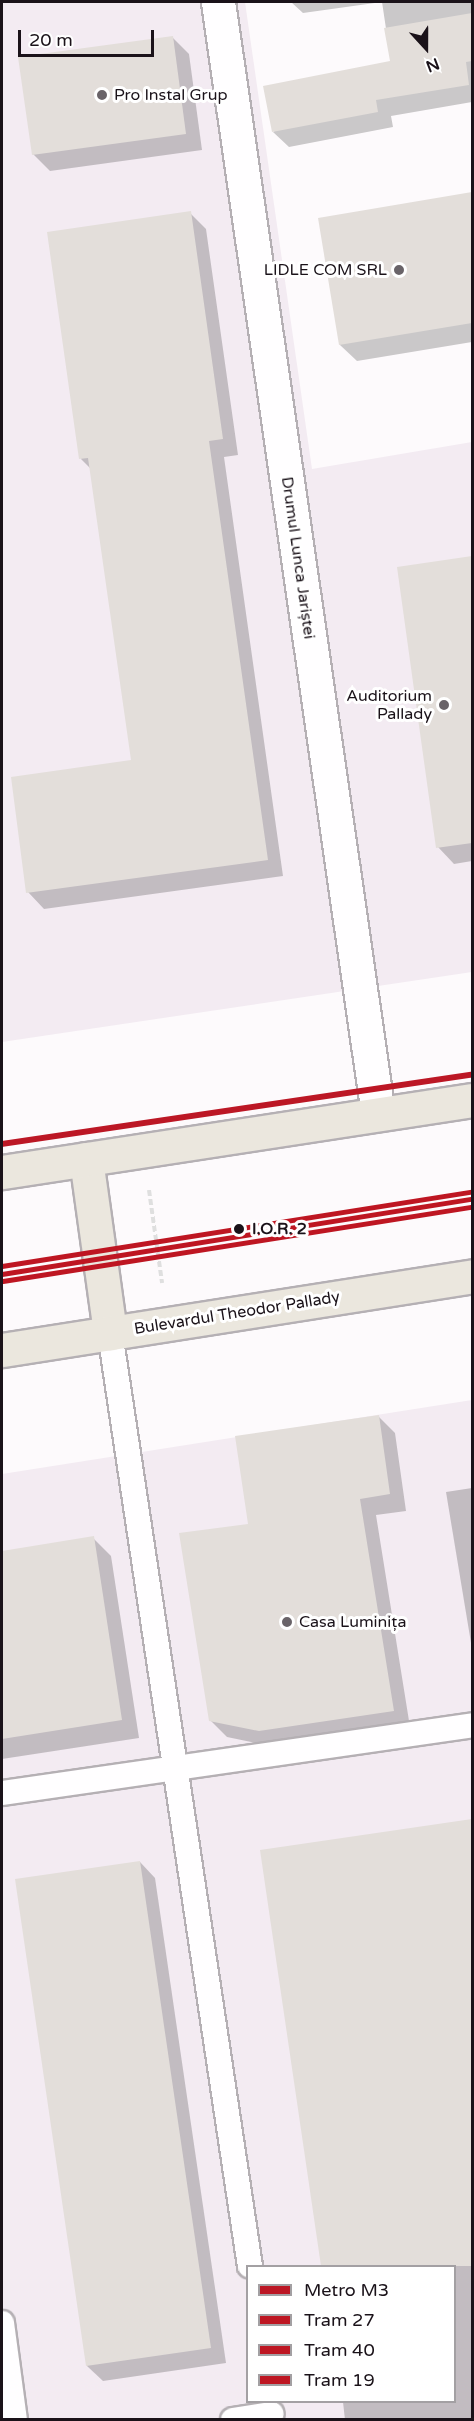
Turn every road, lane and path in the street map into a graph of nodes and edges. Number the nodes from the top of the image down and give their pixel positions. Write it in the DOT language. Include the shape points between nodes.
graph roads {
  1 [pos="218,2"];
  2 [pos="472,1100"];
  3 [pos="378,1114"];
  4 [pos="143,1150"];
  5 [pos="86,1159"];
  6 [pos="2,1172"];
  7 [pos="472,1276"];
  8 [pos="169,1324"];
  9 [pos="110,1333"];
  10 [pos="2,1350"];
  11 [pos="472,1725"];
  12 [pos="174,1767"];
  13 [pos="2,1792"];
  14 [pos="250,2265"];
  15 [pos="2,2323"];
  16 [pos="272,2412"];
  17 [pos="15,2420"];
  18 [pos="233,2420"];
  1 -- 3 [label="street, Drumul Lunca Jariștei"];
  2 -- 3 [label="main road"];
  3 -- 4 [label="main road"];
  4 -- 5 [label="main road"];
  4 -- 8 [label="path"];
  5 -- 6 [label="main road"];
  5 -- 9 [label="main road"];
  7 -- 8 [label="main road, Bulevardul Theodor Pallady"];
  8 -- 9 [label="main road, Bulevardul Theodor Pallady"];
  9 -- 10 [label="main road, Bulevardul Theodor Pallady"];
  9 -- 12 [label="lane"];
  11 -- 12 [label="lane"];
  12 -- 13 [label="lane"];
  12 -- 14 [label="lane"];
  15 -- 17 [label="lane"];
  16 -- 18 [label="lane"];
}
